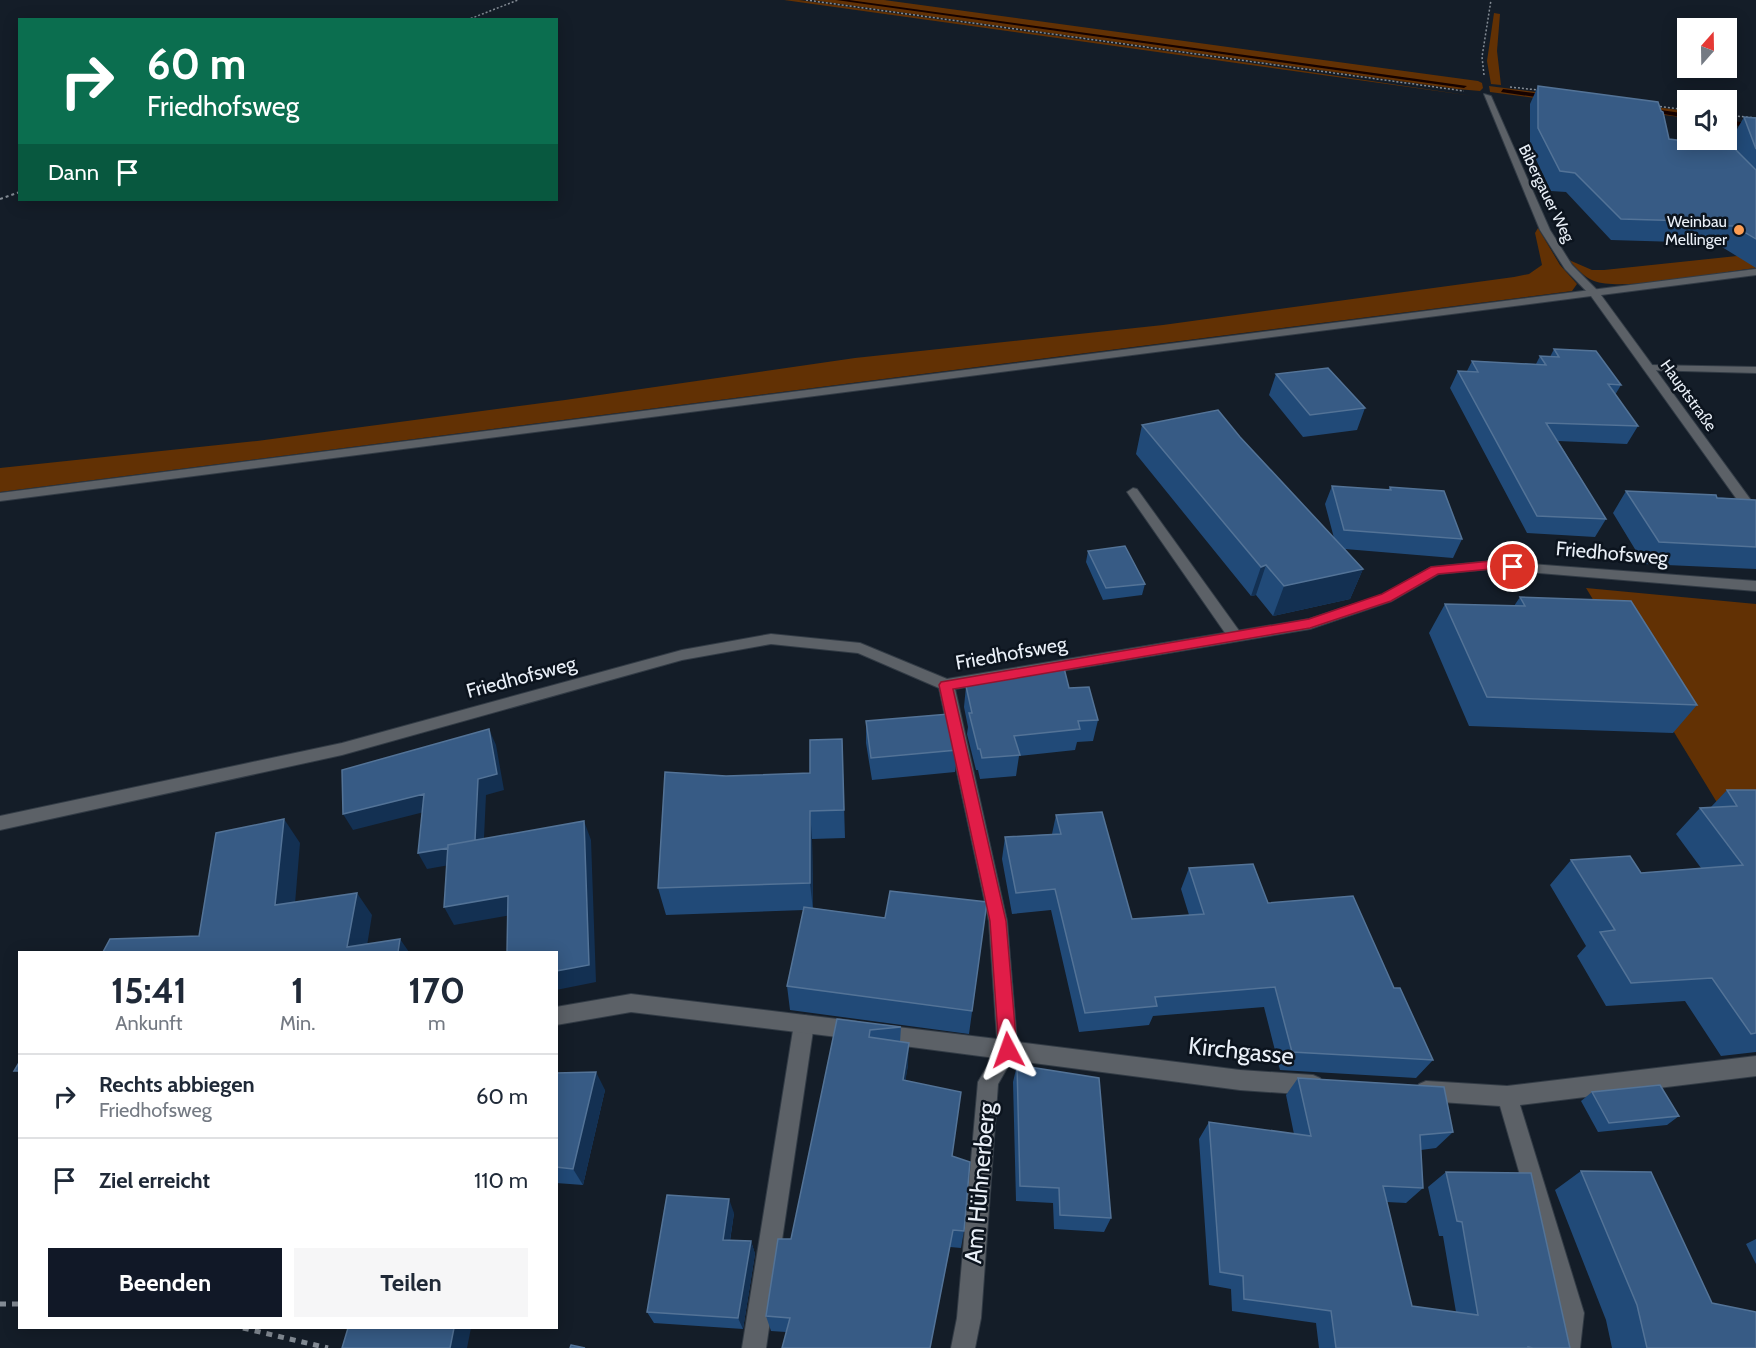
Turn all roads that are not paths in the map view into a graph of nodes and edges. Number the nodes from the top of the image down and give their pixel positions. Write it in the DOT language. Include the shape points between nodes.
graph roads {
  1 [pos="1487,96"];
  2 [pos="1756,272"];
  3 [pos="1594,294"];
  4 [pos="1649,368"];
  5 [pos="1756,370"];
  6 [pos="1133,492"];
  7 [pos="0,496"];
  8 [pos="1756,516"];
  9 [pos="1756,586"];
  10 [pos="1235,636"];
  11 [pos="946,685"];
  12 [pos="0,823"];
  13 [pos="558,1016"];
  14 [pos="804,1024"];
  15 [pos="1008,1050"];
  16 [pos="1756,1066"];
  17 [pos="1333,1086"];
  18 [pos="1402,1090"];
  19 [pos="1507,1096"];
  20 [pos="754,1348"];
  21 [pos="963,1348"];
  22 [pos="1568,1348"];
  1 -- 3 [label="street, Bibergauer Weg" via="1545,230 1568,267"];
  2 -- 3 [label="street"];
  3 -- 4 [label="street, Hauptstraße"];
  3 -- 7 [label="street"];
  4 -- 5 [label="street"];
  4 -- 8 [label="street, Hauptstraße"];
  6 -- 10 [label="street"];
  9 -- 10 [label="street, Friedhofsweg" via="1491,565 1436,570 1387,597 1310,624"];
  10 -- 11 [label="street, Friedhofsweg"];
  11 -- 12 [label="street, Friedhofsweg" via="860,648 771,639 682,655 342,749"];
  11 -- 15 [label="street" via="998,921"];
  13 -- 14 [label="street" via="631,1004"];
  14 -- 15 [label="street"];
  14 -- 20 [label="street"];
  15 -- 17 [label="street, Kirchgasse" via="1240,1080"];
  15 -- 21 [label="street, Am Hühnerberg" via="988,1082 969,1318"];
  16 -- 19 [label="street"];
  18 -- 19 [label="street"];
  19 -- 22 [label="street" via="1572,1313"];
}
